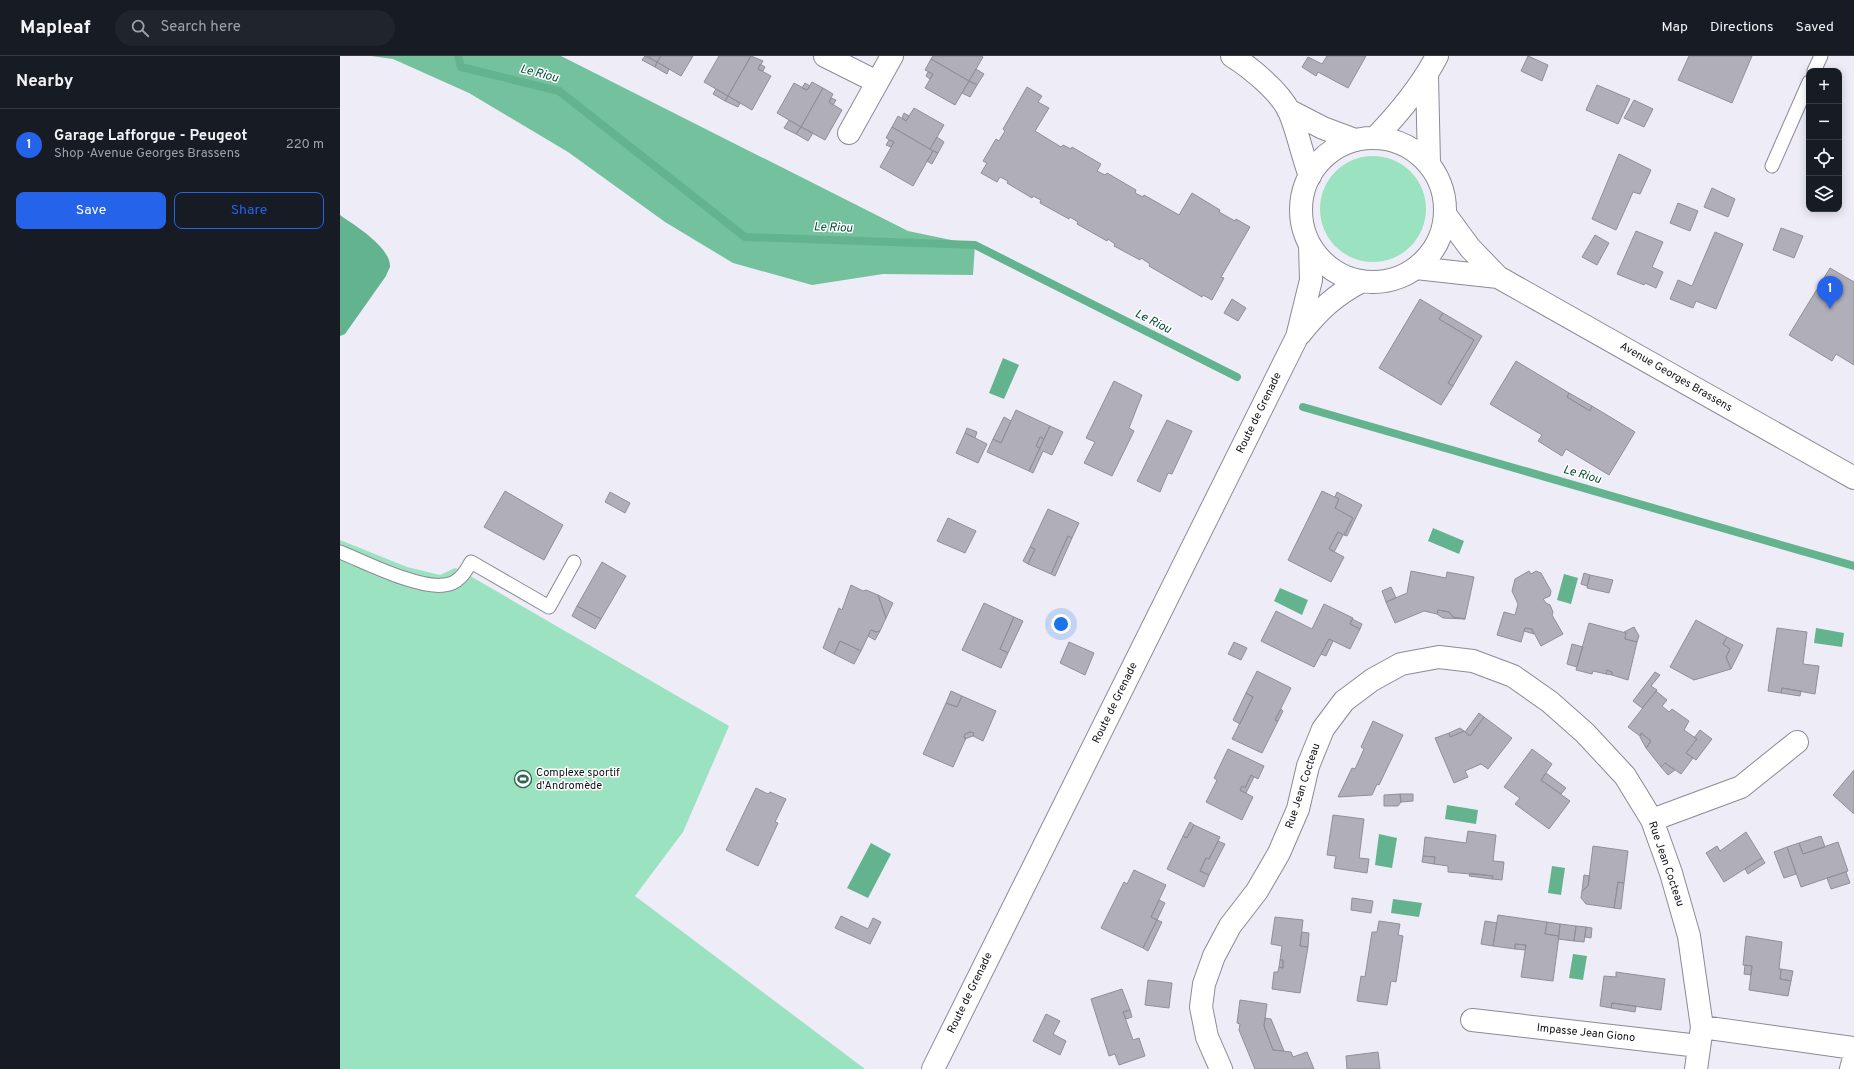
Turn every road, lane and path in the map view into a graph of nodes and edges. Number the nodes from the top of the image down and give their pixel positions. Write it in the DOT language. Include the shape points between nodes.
graph roads {
  1 [pos="825,56"];
  2 [pos="892,56"];
  3 [pos="1232,56"];
  4 [pos="1437,56"];
  5 [pos="1821,56"];
  6 [pos="1815,68"];
  7 [pos="1427,76"];
  8 [pos="877,82"];
  9 [pos="1806,89"];
  10 [pos="1288,110"];
  11 [pos="849,133"];
  12 [pos="1365,139"];
  13 [pos="1429,164"];
  14 [pos="1772,166"];
  15 [pos="1310,176"];
  16 [pos="1445,214"];
  17 [pos="1310,245"];
  18 [pos="1416,268"];
  19 [pos="1498,277"];
  20 [pos="1362,281"];
  21 [pos="1296,337"];
  22 [pos="1854,478"];
  23 [pos="340,552"];
  24 [pos="574,562"];
  25 [pos="1797,742"];
  26 [pos="1652,820"];
  27 [pos="1472,1020"];
  28 [pos="1701,1036"];
  29 [pos="1854,1048"];
  30 [pos="1854,1058"];
  31 [pos="933,1069"];
  32 [pos="1221,1069"];
  33 [pos="1696,1069"];
  34 [pos="1851,1069"];
  1 -- 8 [label="street"];
  2 -- 8 [label="street"];
  3 -- 10 [label="street" via="1247,65 1267,84"];
  4 -- 7 [label="street"];
  5 -- 6 [label="lane"];
  7 -- 12 [label="street" via="1397,114"];
  7 -- 13 [label="street"];
  8 -- 11 [label="street"];
  9 -- 14 [label="lane"];
  10 -- 12 [label="street" via="1323,128"];
  10 -- 15 [label="street"];
  12 -- 13 [label="street" via="1390,140 1405,145"];
  12 -- 15 [label="street" via="1341,145 1329,153"];
  13 -- 16 [label="street" via="1442,187"];
  15 -- 17 [label="street" via="1305,185 1301,205 1303,226"];
  16 -- 18 [label="street" via="1443,230 1437,244"];
  16 -- 19 [label="street, Avenue Georges Brassens" via="1470,248"];
  17 -- 20 [label="street" via="1332,269"];
  17 -- 21 [label="street" via="1311,280"];
  18 -- 19 [label="street, Avenue Georges Brassens"];
  18 -- 20 [label="street" via="1390,280"];
  19 -- 22 [label="street, Avenue Georges Brassens"];
  20 -- 21 [label="street" via="1342,291 1319,310"];
  21 -- 31 [label="street, Route de Grenade"];
  23 -- 24 [label="lane" via="427,585 445,585 458,580 471,562 549,606"];
  25 -- 26 [label="street" via="1741,787"];
  26 -- 28 [label="street, Rue Jean Cocteau" via="1689,936"];
  26 -- 32 [label="street, Rue Jean Cocteau" via="1625,776 1585,733 1550,702 1514,676 1473,661 1439,657 1401,664 1372,680 1344,701 1323,729 1308,766 1298,809 1279,853 1257,891 1230,926 1214,956 1204,984 1201,1007 1207,1037"];
  27 -- 28 [label="street, Impasse Jean Giono"];
  28 -- 29 [label="street"];
  28 -- 33 [label="street, Rue Jean Cocteau"];
  30 -- 34 [label="street"];
}
